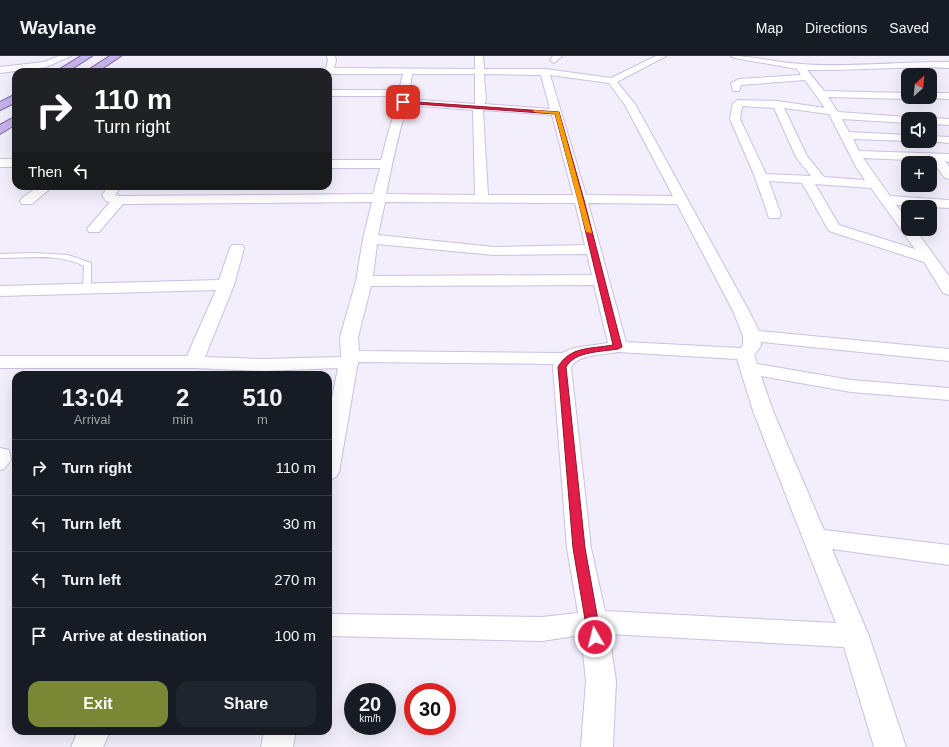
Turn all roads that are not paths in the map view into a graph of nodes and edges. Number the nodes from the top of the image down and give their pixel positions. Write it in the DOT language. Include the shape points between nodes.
graph roads {
  1 [pos="67,56"];
  2 [pos="87,56"];
  3 [pos="116,56"];
  4 [pos="331,56"];
  5 [pos="479,56"];
  6 [pos="662,56"];
  7 [pos="735,56"];
  8 [pos="914,56"];
  9 [pos="764,58"];
  10 [pos="928,64"];
  11 [pos="949,65"];
  12 [pos="416,67"];
  13 [pos="800,67"];
  14 [pos="12,68"];
  15 [pos="15,68"];
  16 [pos="67,68"];
  17 [pos="96,68"];
  18 [pos="330,68"];
  19 [pos="0,70"];
  20 [pos="332,71"];
  21 [pos="478,71"];
  22 [pos="545,72"];
  23 [pos="949,75"];
  24 [pos="808,77"];
  25 [pos="612,81"];
  26 [pos="736,89"];
  27 [pos="332,93"];
  28 [pos="821,94"];
  29 [pos="901,96"];
  30 [pos="937,96"];
  31 [pos="949,96"];
  32 [pos="403,98"];
  33 [pos="12,100"];
  34 [pos="777,104"];
  35 [pos="0,107"];
  36 [pos="478,108"];
  37 [pos="557,112"];
  38 [pos="834,114"];
  39 [pos="901,119"];
  40 [pos="937,121"];
  41 [pos="12,122"];
  42 [pos="949,122"];
  43 [pos="0,130"];
  44 [pos="846,135"];
  45 [pos="901,138"];
  46 [pos="937,139"];
  47 [pos="949,140"];
  48 [pos="856,154"];
  49 [pos="909,156"];
  50 [pos="937,157"];
  51 [pos="949,158"];
  52 [pos="937,160"];
  53 [pos="0,163"];
  54 [pos="12,163"];
  55 [pos="332,164"];
  56 [pos="388,164"];
  57 [pos="949,175"];
  58 [pos="761,177"];
  59 [pos="806,180"];
  60 [pos="821,181"];
  61 [pos="874,184"];
  62 [pos="42,190"];
  63 [pos="112,190"];
  64 [pos="379,198"];
  65 [pos="482,199"];
  66 [pos="119,200"];
  67 [pos="581,200"];
  68 [pos="681,200"];
  69 [pos="885,200"];
  70 [pos="27,201"];
  71 [pos="949,204"];
  72 [pos="774,215"];
  73 [pos="94,229"];
  74 [pos="370,240"];
  75 [pos="237,248"];
  76 [pos="594,249"];
  77 [pos="0,256"];
  78 [pos="929,259"];
  79 [pos="944,272"];
  80 [pos="364,280"];
  81 [pos="601,280"];
  82 [pos="226,285"];
  83 [pos="87,288"];
  84 [pos="949,290"];
  85 [pos="0,291"];
  86 [pos="618,347"];
  87 [pos="749,353"];
  88 [pos="949,355"];
  89 [pos="349,359"];
  90 [pos="566,359"];
  91 [pos="0,362"];
  92 [pos="194,362"];
  93 [pos="261,370"];
  94 [pos="949,394"];
  95 [pos="332,450"];
  96 [pos="0,452"];
  97 [pos="0,466"];
  98 [pos="814,538"];
  99 [pos="949,555"];
  100 [pos="593,622"];
  101 [pos="332,625"];
  102 [pos="855,636"];
  103 [pos="92,735"];
  104 [pos="279,735"];
  105 [pos="87,747"];
  106 [pos="277,747"];
  107 [pos="597,747"];
  108 [pos="890,747"];
  1 -- 15 [label="street" via="46,64"];
  2 -- 16 [label="main road"];
  3 -- 17 [label="main road"];
  4 -- 18 [label="street"];
  5 -- 21 [label="street"];
  6 -- 25 [label="street"];
  7 -- 9 [label="street"];
  8 -- 10 [label="street"];
  9 -- 13 [label="street"];
  10 -- 11 [label="street"];
  10 -- 13 [label="street" via="843,68"];
  10 -- 23 [label="street" via="944,70"];
  12 -- 20 [label="street"];
  12 -- 21 [label="street"];
  12 -- 32 [label="street"];
  13 -- 24 [label="street"];
  14 -- 19 [label="street"];
  21 -- 22 [label="street"];
  21 -- 36 [label="street" via="481,100"];
  22 -- 25 [label="street"];
  22 -- 37 [label="street"];
  24 -- 26 [label="street" via="739,82 736,83"];
  24 -- 28 [label="street"];
  25 -- 68 [label="street" via="630,104"];
  27 -- 32 [label="street"];
  28 -- 29 [label="street"];
  28 -- 38 [label="street"];
  30 -- 31 [label="street"];
  32 -- 36 [label="street"];
  32 -- 56 [label="street"];
  33 -- 35 [label="main road"];
  34 -- 38 [label="street"];
  34 -- 58 [label="street" via="738,103 735,120"];
  34 -- 60 [label="street" via="802,157"];
  36 -- 37 [label="street"];
  36 -- 65 [label="street"];
  37 -- 67 [label="street"];
  38 -- 39 [label="street"];
  38 -- 44 [label="street"];
  40 -- 42 [label="street"];
  41 -- 43 [label="main road"];
  44 -- 45 [label="street"];
  44 -- 48 [label="street"];
  46 -- 47 [label="street"];
  48 -- 49 [label="street"];
  48 -- 61 [label="street"];
  50 -- 51 [label="street"];
  52 -- 57 [label="street"];
  53 -- 54 [label="street"];
  55 -- 56 [label="street"];
  56 -- 64 [label="street"];
  58 -- 59 [label="street"];
  58 -- 72 [label="street"];
  59 -- 60 [label="street"];
  59 -- 78 [label="street" via="834,228"];
  60 -- 61 [label="street"];
  61 -- 69 [label="street"];
  62 -- 70 [label="street"];
  63 -- 66 [label="street" via="108,195"];
  64 -- 65 [label="street"];
  64 -- 66 [label="street"];
  64 -- 74 [label="street"];
  65 -- 67 [label="street"];
  66 -- 73 [label="street"];
  67 -- 68 [label="street"];
  67 -- 76 [label="street"];
  68 -- 87 [label="street" via="741,312"];
  69 -- 71 [label="street"];
  69 -- 78 [label="street"];
  74 -- 76 [label="street" via="494,251"];
  74 -- 80 [label="street"];
  75 -- 82 [label="street"];
  76 -- 81 [label="street"];
  77 -- 83 [label="lane" via="55,256 78,259 88,265"];
  78 -- 79 [label="street"];
  79 -- 84 [label="street"];
  80 -- 81 [label="street"];
  80 -- 89 [label="street" via="349,337"];
  81 -- 86 [label="street"];
  82 -- 83 [label="street"];
  82 -- 92 [label="street"];
  83 -- 85 [label="street"];
  86 -- 87 [label="street"];
  86 -- 90 [label="street" via="574,354"];
  87 -- 88 [label="street"];
  87 -- 94 [label="street" via="851,386"];
  87 -- 98 [label="street" via="763,411"];
  89 -- 90 [label="street"];
  89 -- 93 [label="street"];
  89 -- 95 [label="street"];
  90 -- 100 [label="street" via="562,367 578,540"];
  91 -- 92 [label="street"];
  92 -- 93 [label="street"];
  96 -- 97 [label="lane" via="5,453 6,460"];
  98 -- 99 [label="street"];
  98 -- 102 [label="street"];
  100 -- 101 [label="street" via="542,629"];
  100 -- 102 [label="street"];
  100 -- 107 [label="street" via="601,682"];
  102 -- 108 [label="street"];
  103 -- 105 [label="street"];
  104 -- 106 [label="street"];
}
